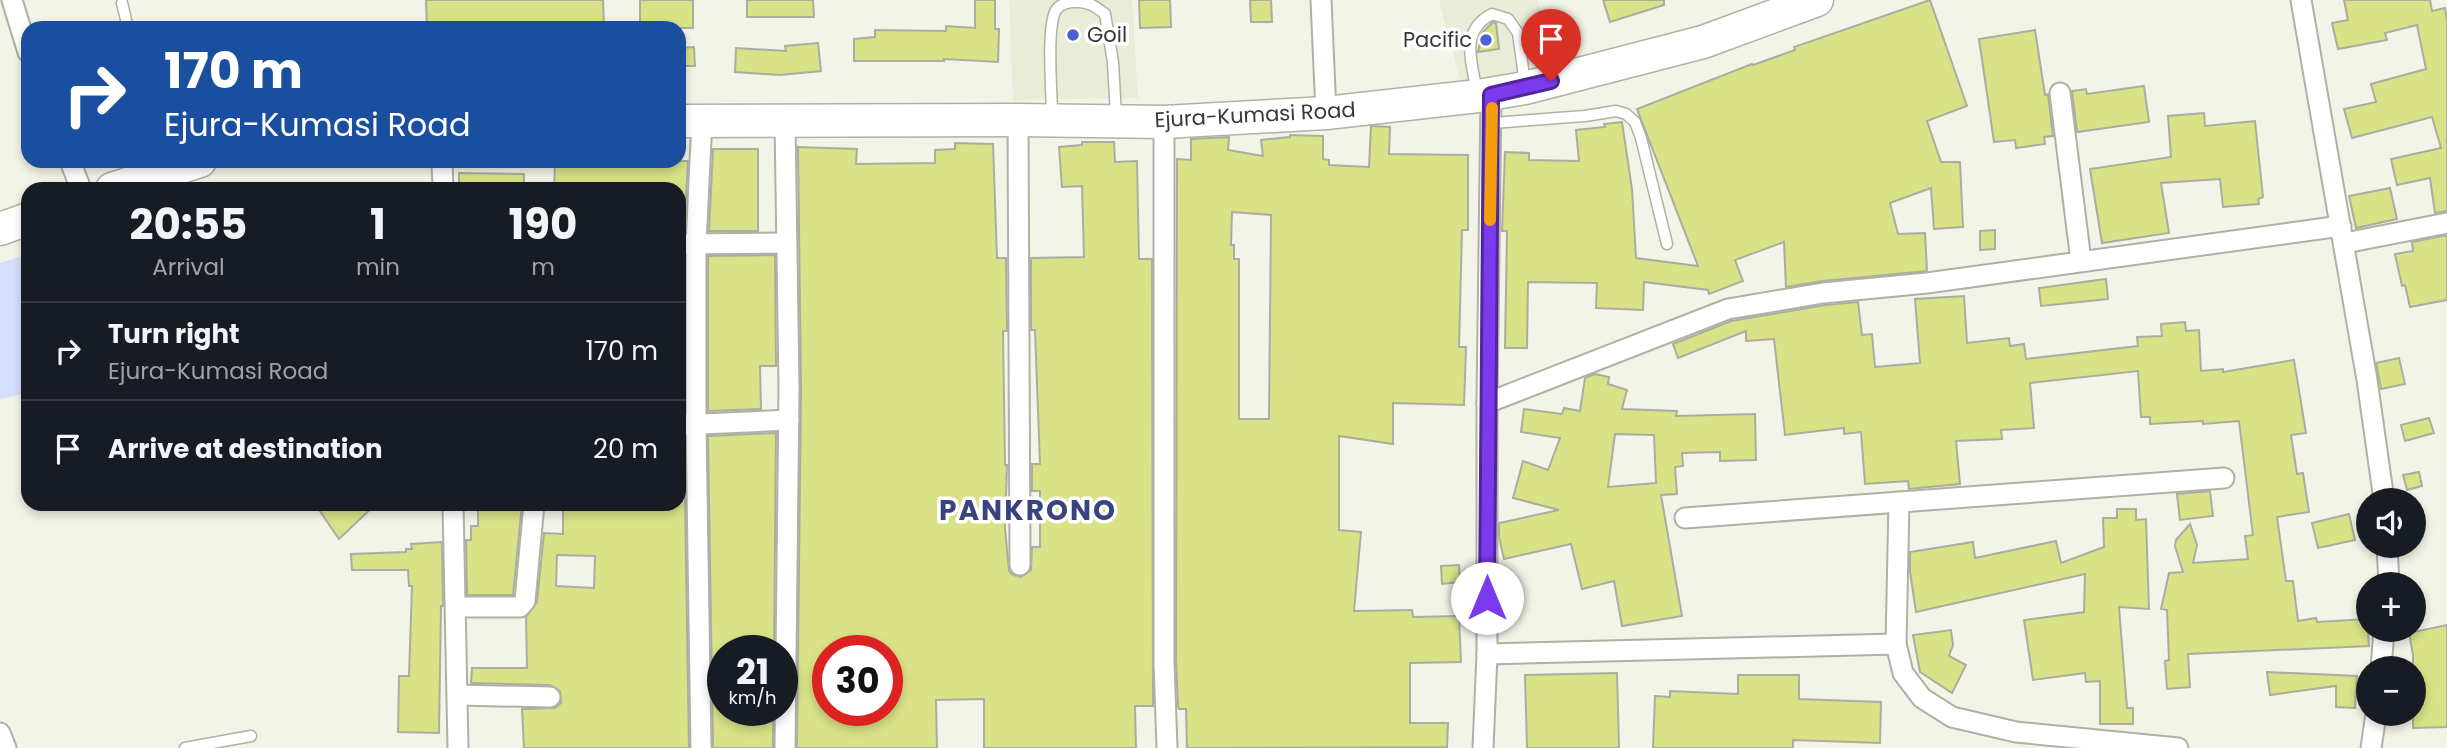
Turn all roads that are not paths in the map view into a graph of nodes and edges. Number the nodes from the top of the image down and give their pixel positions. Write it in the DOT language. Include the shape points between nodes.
graph roads {
  1 [pos="12,0"];
  2 [pos="1321,0"];
  3 [pos="1817,0"];
  4 [pos="2301,0"];
  5 [pos="122,3"];
  6 [pos="126,21"];
  7 [pos="21,29"];
  8 [pos="1525,88"];
  9 [pos="2060,93"];
  10 [pos="1487,105"];
  11 [pos="1326,113"];
  12 [pos="1018,120"];
  13 [pos="1052,120"];
  14 [pos="691,121"];
  15 [pos="785,121"];
  16 [pos="1116,122"];
  17 [pos="1164,122"];
  18 [pos="158,168"];
  19 [pos="127,182"];
  20 [pos="21,222"];
  21 [pos="2447,223"];
  22 [pos="0,229"];
  23 [pos="2343,234"];
  24 [pos="785,243"];
  25 [pos="688,244"];
  26 [pos="1667,244"];
  27 [pos="2081,261"];
  28 [pos="1487,403"];
  29 [pos="789,420"];
  30 [pos="687,425"];
  31 [pos="2224,478"];
  32 [pos="2382,488"];
  33 [pos="1899,502"];
  34 [pos="453,511"];
  35 [pos="533,511"];
  36 [pos="1685,518"];
  37 [pos="1020,565"];
  38 [pos="456,607"];
  39 [pos="1896,644"];
  40 [pos="1487,654"];
  41 [pos="458,695"];
  42 [pos="550,697"];
  43 [pos="2374,726"];
  44 [pos="0,733"];
  45 [pos="251,736"];
  46 [pos="6,748"];
  47 [pos="185,748"];
  48 [pos="458,748"];
  49 [pos="701,748"];
  50 [pos="785,748"];
  51 [pos="1167,748"];
  52 [pos="1483,748"];
  53 [pos="2178,748"];
  54 [pos="2371,748"];
  1 -- 7 [label="street"];
  2 -- 11 [label="street"];
  3 -- 8 [label="main road, Ejura-Kumasi Road" via="1703,42"];
  4 -- 23 [label="street"];
  5 -- 6 [label="lane"];
  8 -- 10 [label="main road, Ejura-Kumasi Road"];
  8 -- 10 [label="lane" via="1518,33 1508,19 1492,14 1481,19 1469,51"];
  9 -- 27 [label="street"];
  10 -- 11 [label="main road, Ejura-Kumasi Road"];
  10 -- 26 [label="lane" via="1585,116 1626,114 1635,122"];
  10 -- 28 [label="street"];
  11 -- 17 [label="main road, Ejura-Kumasi Road"];
  12 -- 13 [label="main road, Ejura-Kumasi Road"];
  12 -- 15 [label="main road, Ejura-Kumasi Road"];
  12 -- 37 [label="street"];
  13 -- 16 [label="main road, Ejura-Kumasi Road"];
  13 -- 16 [label="lane" via="1053,20 1062,4 1082,1 1105,14"];
  14 -- 15 [label="main road, Ejura-Kumasi Road"];
  14 -- 25 [label="street"];
  15 -- 24 [label="street"];
  16 -- 17 [label="main road, Ejura-Kumasi Road"];
  17 -- 51 [label="street"];
  18 -- 19 [label="main road"];
  20 -- 22 [label="main road"];
  21 -- 23 [label="street"];
  23 -- 27 [label="street"];
  23 -- 32 [label="street"];
  24 -- 25 [label="street"];
  24 -- 29 [label="street"];
  25 -- 30 [label="street"];
  27 -- 28 [label="street" via="1728,309"];
  28 -- 40 [label="street"];
  29 -- 30 [label="street"];
  29 -- 50 [label="street"];
  30 -- 49 [label="street"];
  31 -- 33 [label="street"];
  33 -- 36 [label="street"];
  33 -- 39 [label="street"];
  34 -- 38 [label="street"];
  35 -- 38 [label="street" via="526,601 520,607"];
  38 -- 41 [label="street"];
  39 -- 40 [label="street"];
  39 -- 53 [label="street" via="1903,673 1922,698 1952,718 2016,732"];
  40 -- 52 [label="street"];
  41 -- 42 [label="street"];
  41 -- 48 [label="street"];
  43 -- 54 [label="street"];
  44 -- 46 [label="street"];
  45 -- 47 [label="lane"];
}
